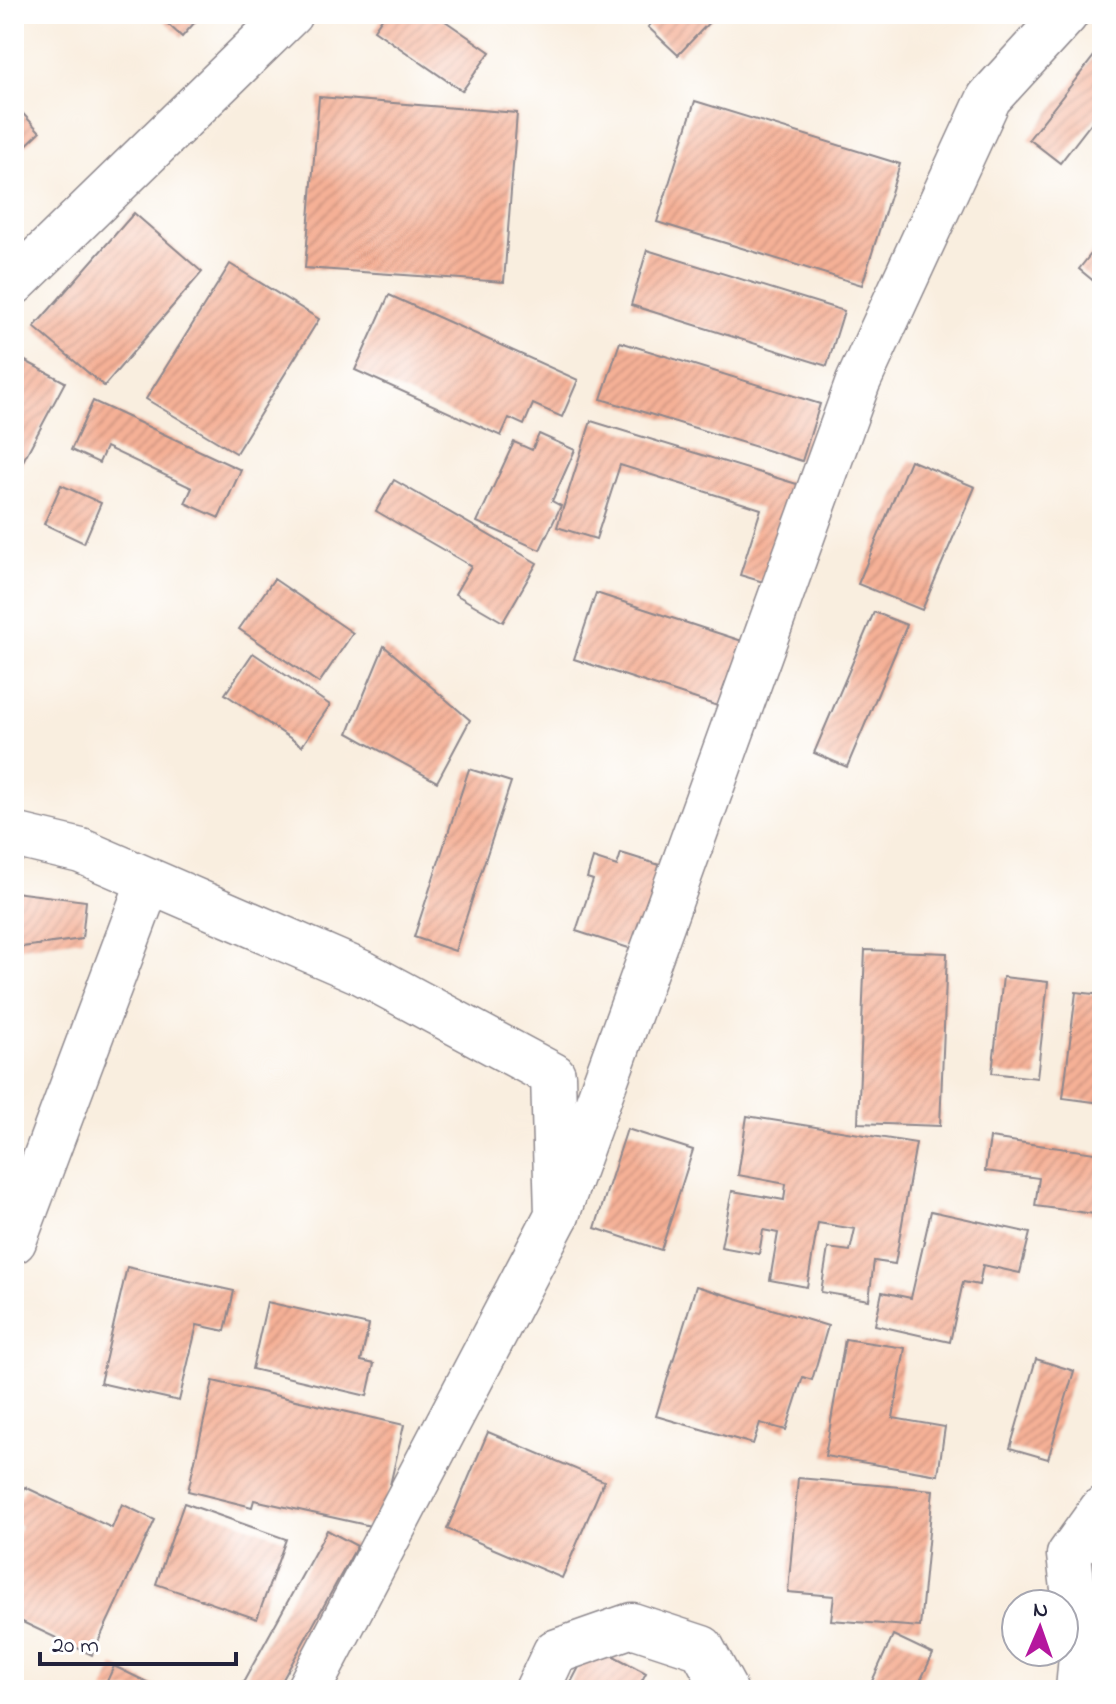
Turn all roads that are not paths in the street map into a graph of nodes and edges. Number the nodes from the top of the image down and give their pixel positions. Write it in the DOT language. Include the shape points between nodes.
graph roads {
  1 [pos="290,14"];
  2 [pos="1066,14"];
  3 [pos="14,283"];
  4 [pos="14,835"];
  5 [pos="149,881"];
  6 [pos="557,1215"];
  7 [pos="14,1241"];
  8 [pos="1102,1509"];
  9 [pos="308,1690"];
  10 [pos="537,1690"];
  11 [pos="725,1690"];
  12 [pos="1078,1690"];
  1 -- 3 [label="street"];
  2 -- 6 [label="street" via="989,98 858,382"];
  4 -- 5 [label="street" via="81,851"];
  5 -- 6 [label="street" via="363,973 553,1075"];
  5 -- 7 [label="street"];
  6 -- 9 [label="street"];
  8 -- 12 [label="street" via="1069,1555 1081,1656"];
  10 -- 11 [label="street" via="555,1652 632,1625 702,1648"];
}
